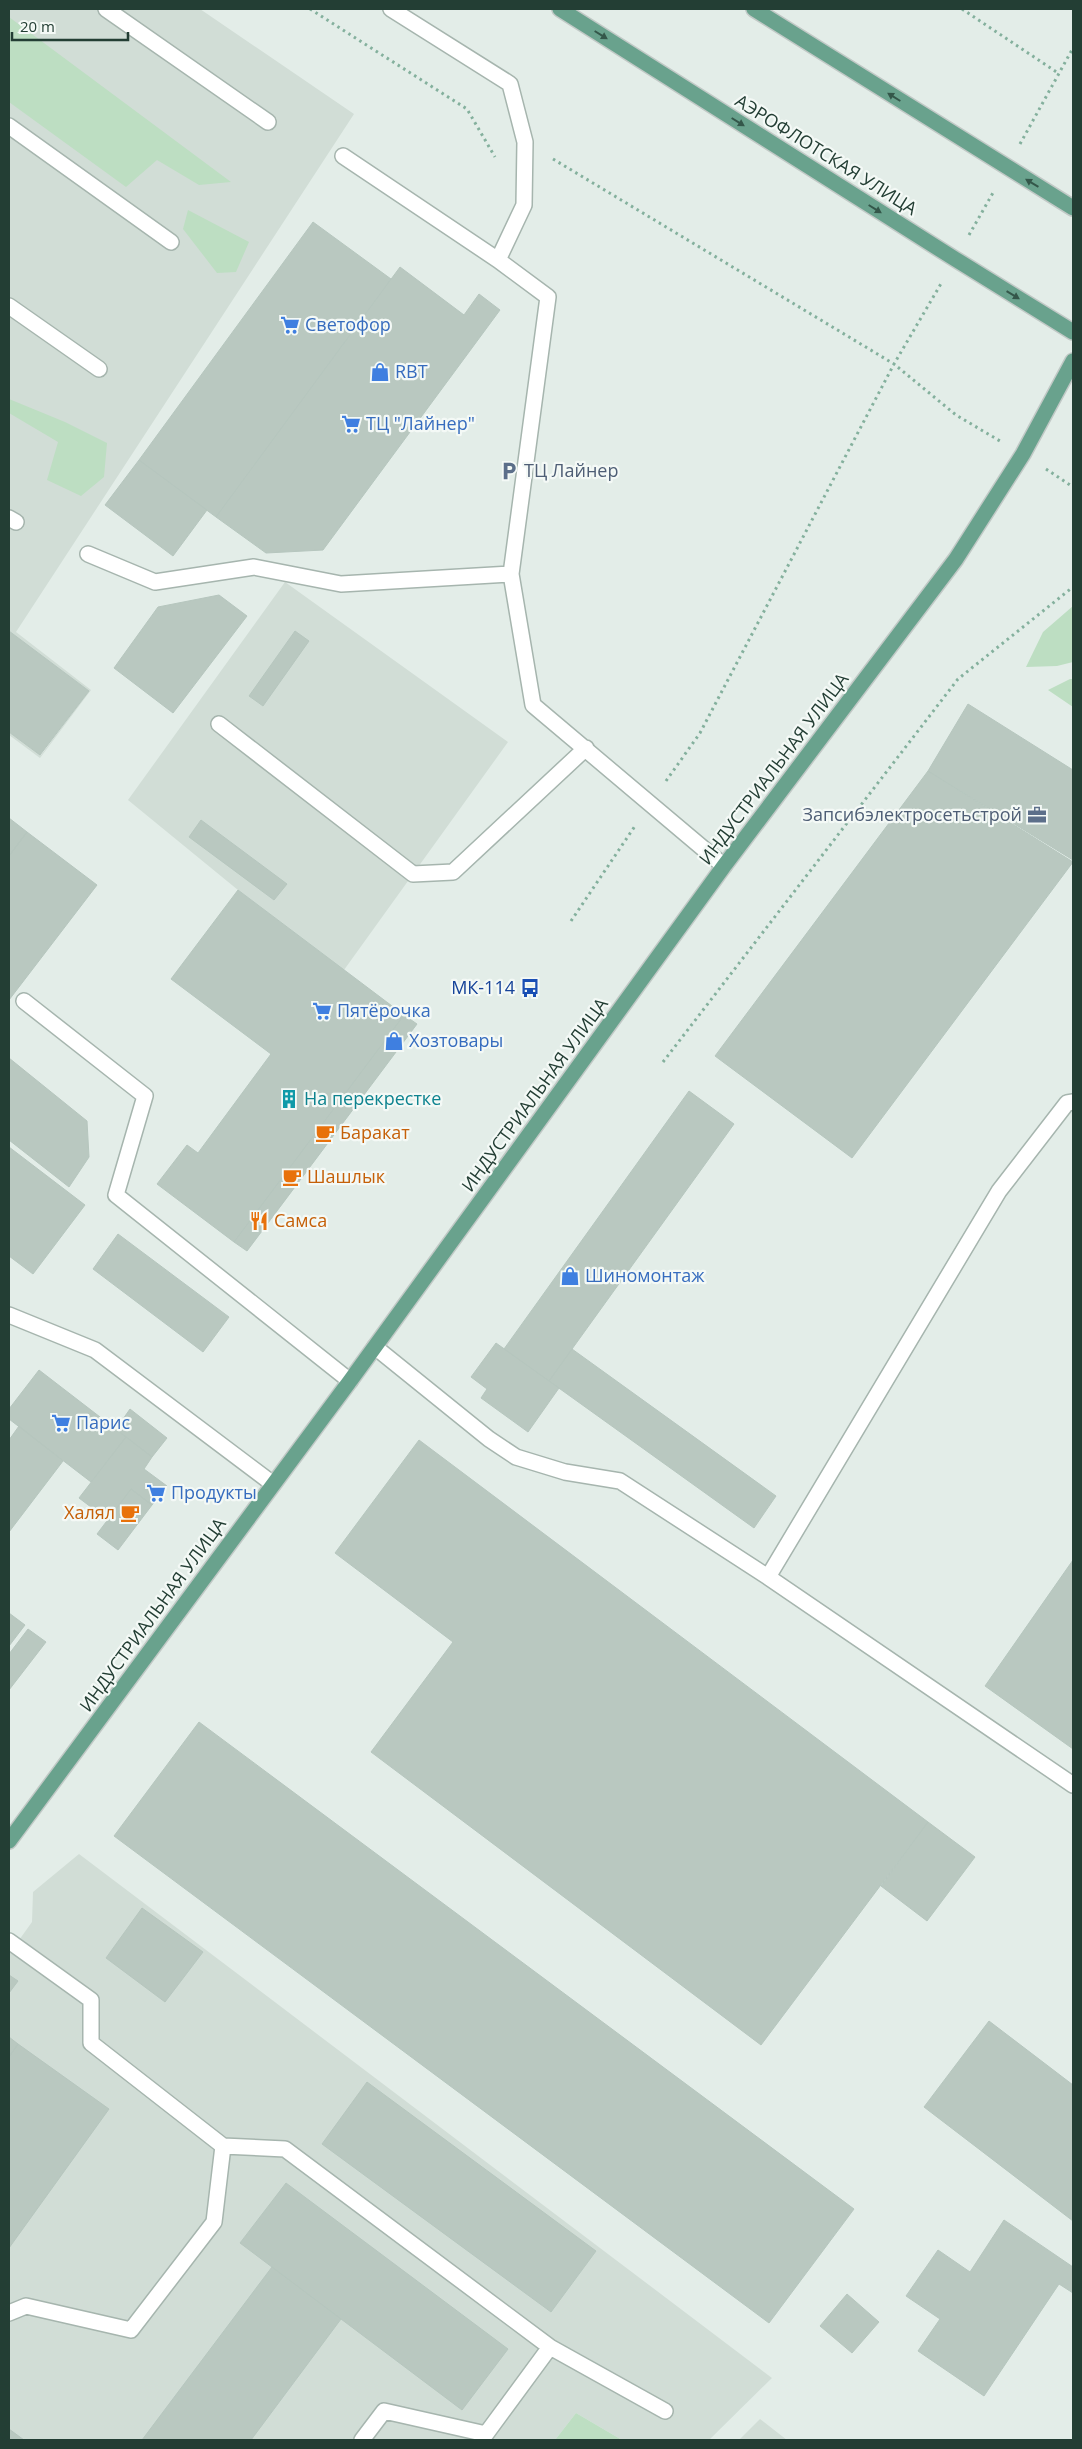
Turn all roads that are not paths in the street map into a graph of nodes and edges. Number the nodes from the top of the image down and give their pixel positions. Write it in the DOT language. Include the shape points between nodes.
graph roads {
  1 [pos="106,9"];
  2 [pos="391,9"];
  3 [pos="560,9"];
  4 [pos="754,9"];
  5 [pos="268,122"];
  6 [pos="9,126"];
  7 [pos="343,156"];
  8 [pos="1073,208"];
  9 [pos="171,242"];
  10 [pos="498,260"];
  11 [pos="9,306"];
  12 [pos="1073,332"];
  13 [pos="1073,360"];
  14 [pos="99,369"];
  15 [pos="88,554"];
  16 [pos="510,574"];
  17 [pos="219,724"];
  18 [pos="586,748"];
  19 [pos="724,866"];
  20 [pos="24,1002"];
  21 [pos="1073,1102"];
  22 [pos="9,1315"];
  23 [pos="375,1347"];
  24 [pos="350,1381"];
  25 [pos="273,1484"];
  26 [pos="768,1578"];
  27 [pos="1073,1785"];
  28 [pos="9,1841"];
  29 [pos="9,1941"];
  30 [pos="223,2146"];
  31 [pos="9,2313"];
  32 [pos="550,2347"];
  33 [pos="665,2411"];
  34 [pos="362,2440"];
  1 -- 5 [label="lane"];
  2 -- 10 [label="lane" via="510,84 525,142 524,205"];
  3 -- 12 [label="main road, АЭРОФЛОТСКАЯ УЛИЦА, one-way"];
  8 -- 4 [label="main road, one-way"];
  6 -- 9 [label="lane"];
  7 -- 10 [label="lane"];
  10 -- 16 [label="lane" via="548,297"];
  11 -- 14 [label="lane"];
  13 -- 19 [label="main road, ИНДУСТРИАЛЬНАЯ УЛИЦА" via="1023,454 956,559"];
  15 -- 16 [label="lane" via="155,582 254,567 341,584"];
  16 -- 18 [label="lane" via="533,705"];
  17 -- 18 [label="lane" via="413,874 453,872"];
  18 -- 19 [label="lane"];
  19 -- 23 [label="main road, ИНДУСТРИАЛЬНАЯ УЛИЦА"];
  20 -- 24 [label="lane" via="145,1096 116,1195"];
  21 -- 26 [label="lane" via="1067,1103 999,1190"];
  22 -- 25 [label="lane" via="96,1350"];
  23 -- 24 [label="main road, ИНДУСТРИАЛЬНАЯ УЛИЦА"];
  23 -- 26 [label="lane" via="516,1457 565,1472 620,1481"];
  24 -- 25 [label="main road, ИНДУСТРИАЛЬНАЯ УЛИЦА"];
  25 -- 28 [label="main road, ИНДУСТРИАЛЬНАЯ УЛИЦА"];
  26 -- 27 [label="lane"];
  29 -- 30 [label="lane" via="91,2000 91,2043"];
  30 -- 31 [label="lane" via="214,2222 131,2330 26,2306"];
  30 -- 32 [label="lane" via="285,2149"];
  32 -- 33 [label="lane"];
  32 -- 34 [label="lane" via="486,2434 384,2411"];
}
